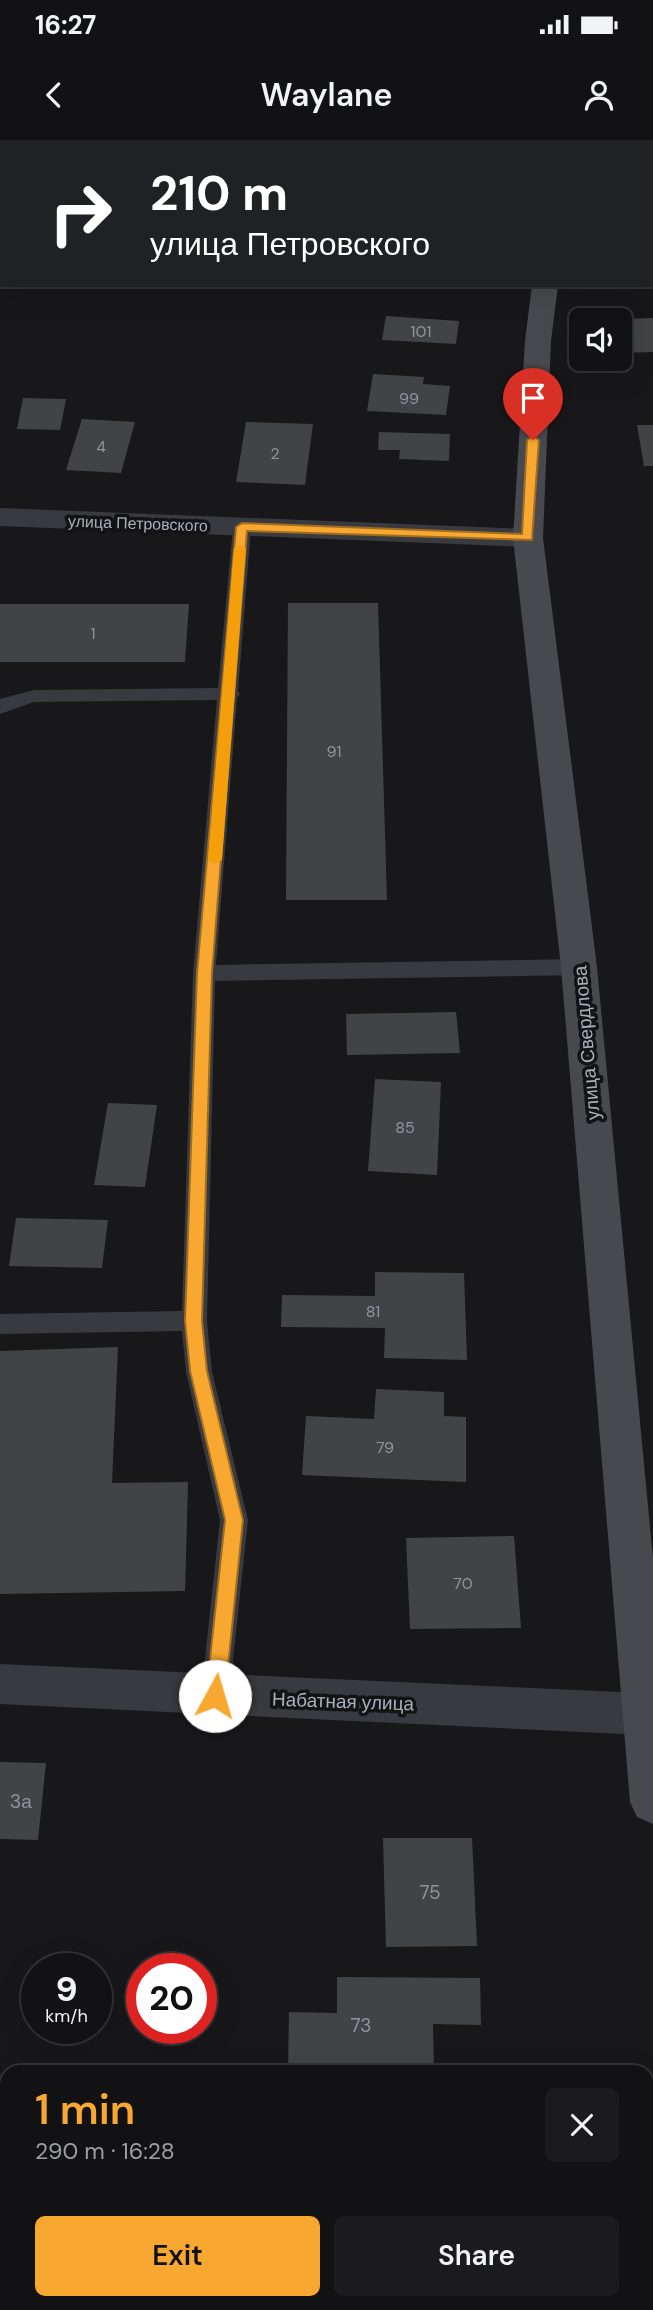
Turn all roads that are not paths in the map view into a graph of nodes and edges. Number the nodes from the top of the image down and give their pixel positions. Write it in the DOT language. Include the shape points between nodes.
graph roads {
  1 [pos="545,287"];
  2 [pos="0,517"];
  3 [pos="242,527"];
  4 [pos="528,538"];
  5 [pos="230,694"];
  6 [pos="0,708"];
  7 [pos="579,967"];
  8 [pos="204,973"];
  9 [pos="194,1321"];
  10 [pos="0,1324"];
  11 [pos="0,1684"];
  12 [pos="215,1696"];
  13 [pos="644,1714"];
  14 [pos="653,1802"];
  1 -- 4 [label="street, улица Свердлова"];
  2 -- 3 [label="street, улица Петровского"];
  3 -- 4 [label="street, улица Петровского"];
  3 -- 5 [label="lane"];
  4 -- 7 [label="street, улица Свердлова"];
  5 -- 6 [label="lane" via="34,696"];
  5 -- 8 [label="lane"];
  7 -- 8 [label="lane"];
  7 -- 13 [label="street, улица Свердлова"];
  8 -- 9 [label="lane"];
  9 -- 10 [label="lane"];
  9 -- 12 [label="lane" via="198,1371 234,1520"];
  11 -- 12 [label="street, Набатная улица"];
  12 -- 13 [label="street, Набатная улица"];
  13 -- 14 [label="street, улица Свердлова"];
}
